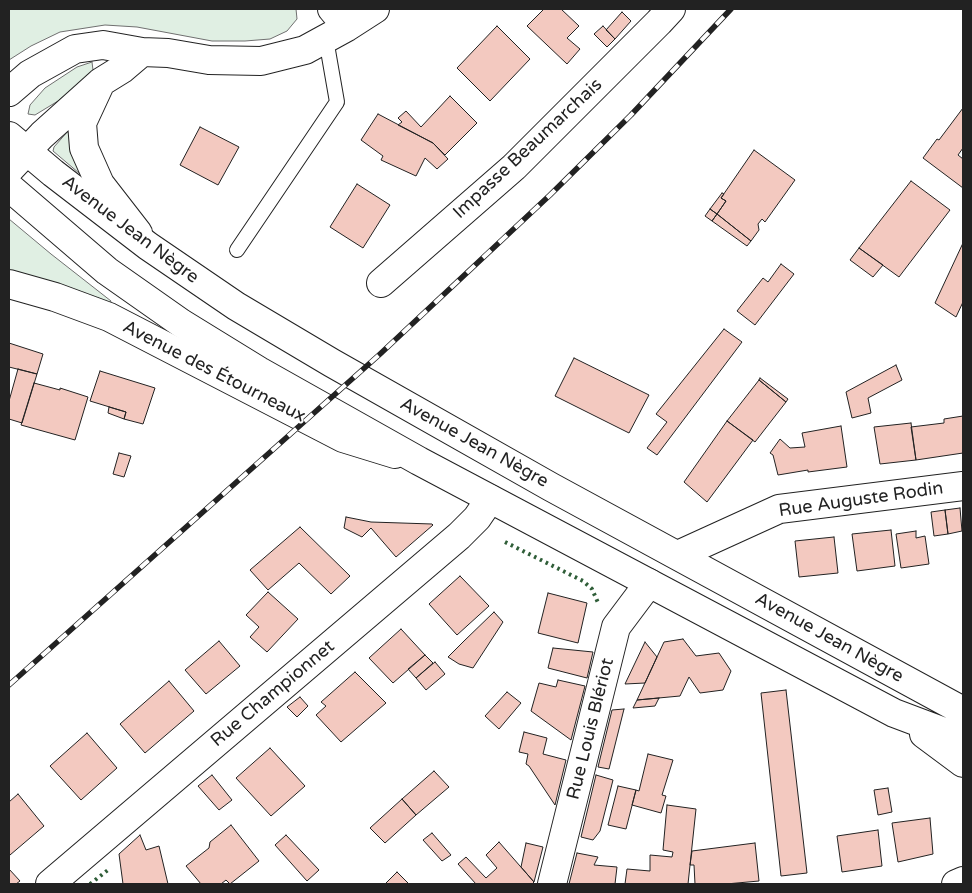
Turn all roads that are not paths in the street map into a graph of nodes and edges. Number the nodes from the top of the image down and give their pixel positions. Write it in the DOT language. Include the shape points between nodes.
graph roads {
  1 [pos="375,9"];
  2 [pos="671,9"];
  3 [pos="335,25"];
  4 [pos="142,52"];
  5 [pos="100,82"];
  6 [pos="9,92"];
  7 [pos="15,152"];
  8 [pos="9,187"];
  9 [pos="148,246"];
  10 [pos="237,250"];
  11 [pos="381,283"];
  12 [pos="9,284"];
  13 [pos="419,461"];
  14 [pos="963,486"];
  15 [pos="490,499"];
  16 [pos="678,556"];
  17 [pos="649,582"];
  18 [pos="963,710"];
  19 [pos="894,713"];
  20 [pos="963,739"];
  21 [pos="963,763"];
  22 [pos="963,881"];
  23 [pos="50,884"];
  24 [pos="552,884"];
  25 [pos="956,884"];
  1 -- 3 [label="street"];
  2 -- 11 [label="street, Impasse Beaumarchais" via="514,167"];
  3 -- 4 [label="street" via="304,50 260,61 210,60"];
  3 -- 10 [label="lane" via="337,102"];
  4 -- 5 [label="street"];
  4 -- 6 [label="street" via="103,45 75,49 30,74"];
  5 -- 7 [label="street" via="42,135"];
  5 -- 9 [label="street" via="82,123 84,148 100,184"];
  7 -- 9 [label="street, Avenue Jean Nègre" via="53,172"];
  8 -- 13 [label="street, Avenue Jean Nègre" via="107,270 181,323 258,371"];
  9 -- 16 [label="street, Avenue Jean Nègre" via="236,306 332,363"];
  12 -- 13 [label="street, Avenue des Étourneaux" via="109,317 343,438"];
  13 -- 15 [label="street, Avenue Jean Nègre"];
  14 -- 16 [label="street, Rue Auguste Rodin" via="779,508"];
  15 -- 17 [label="street, Avenue Jean Nègre"];
  15 -- 23 [label="street, Rue Championnet" via="459,536"];
  16 -- 18 [label="street, Avenue Jean Nègre"];
  17 -- 19 [label="street, Avenue Jean Nègre"];
  17 -- 24 [label="street, Rue Louis Blériot" via="616,627"];
  19 -- 20 [label="street, Avenue Jean Nègre"];
  19 -- 21 [label="street, Avenue Jean Nègre"];
  22 -- 25 [label="street"];
}
